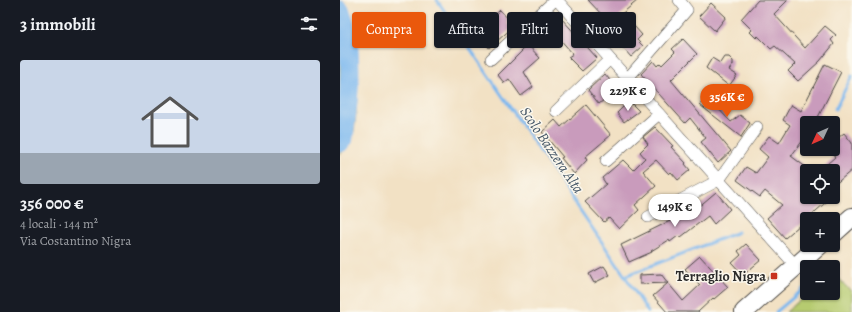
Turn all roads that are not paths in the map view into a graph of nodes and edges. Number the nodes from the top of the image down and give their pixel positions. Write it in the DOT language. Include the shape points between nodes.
graph roads {
  1 [pos="556,0"];
  2 [pos="679,0"];
  3 [pos="491,59"];
  4 [pos="609,60"];
  5 [pos="627,79"];
  6 [pos="556,111"];
  7 [pos="659,114"];
  8 [pos="758,127"];
  9 [pos="606,161"];
  10 [pos="719,180"];
  11 [pos="648,217"];
  12 [pos="852,217"];
  13 [pos="840,228"];
  14 [pos="812,252"];
  15 [pos="796,266"];
  16 [pos="744,312"];
  1 -- 3 [label="street"];
  1 -- 4 [label="street"];
  2 -- 5 [label="street" via="687,10"];
  4 -- 5 [label="street"];
  4 -- 6 [label="street"];
  5 -- 7 [label="street"];
  7 -- 9 [label="street"];
  7 -- 10 [label="street"];
  8 -- 10 [label="street"];
  10 -- 11 [label="street"];
  10 -- 15 [label="street"];
  12 -- 13 [label="main road"];
  14 -- 15 [label="main road"];
  15 -- 16 [label="main road"];
}
